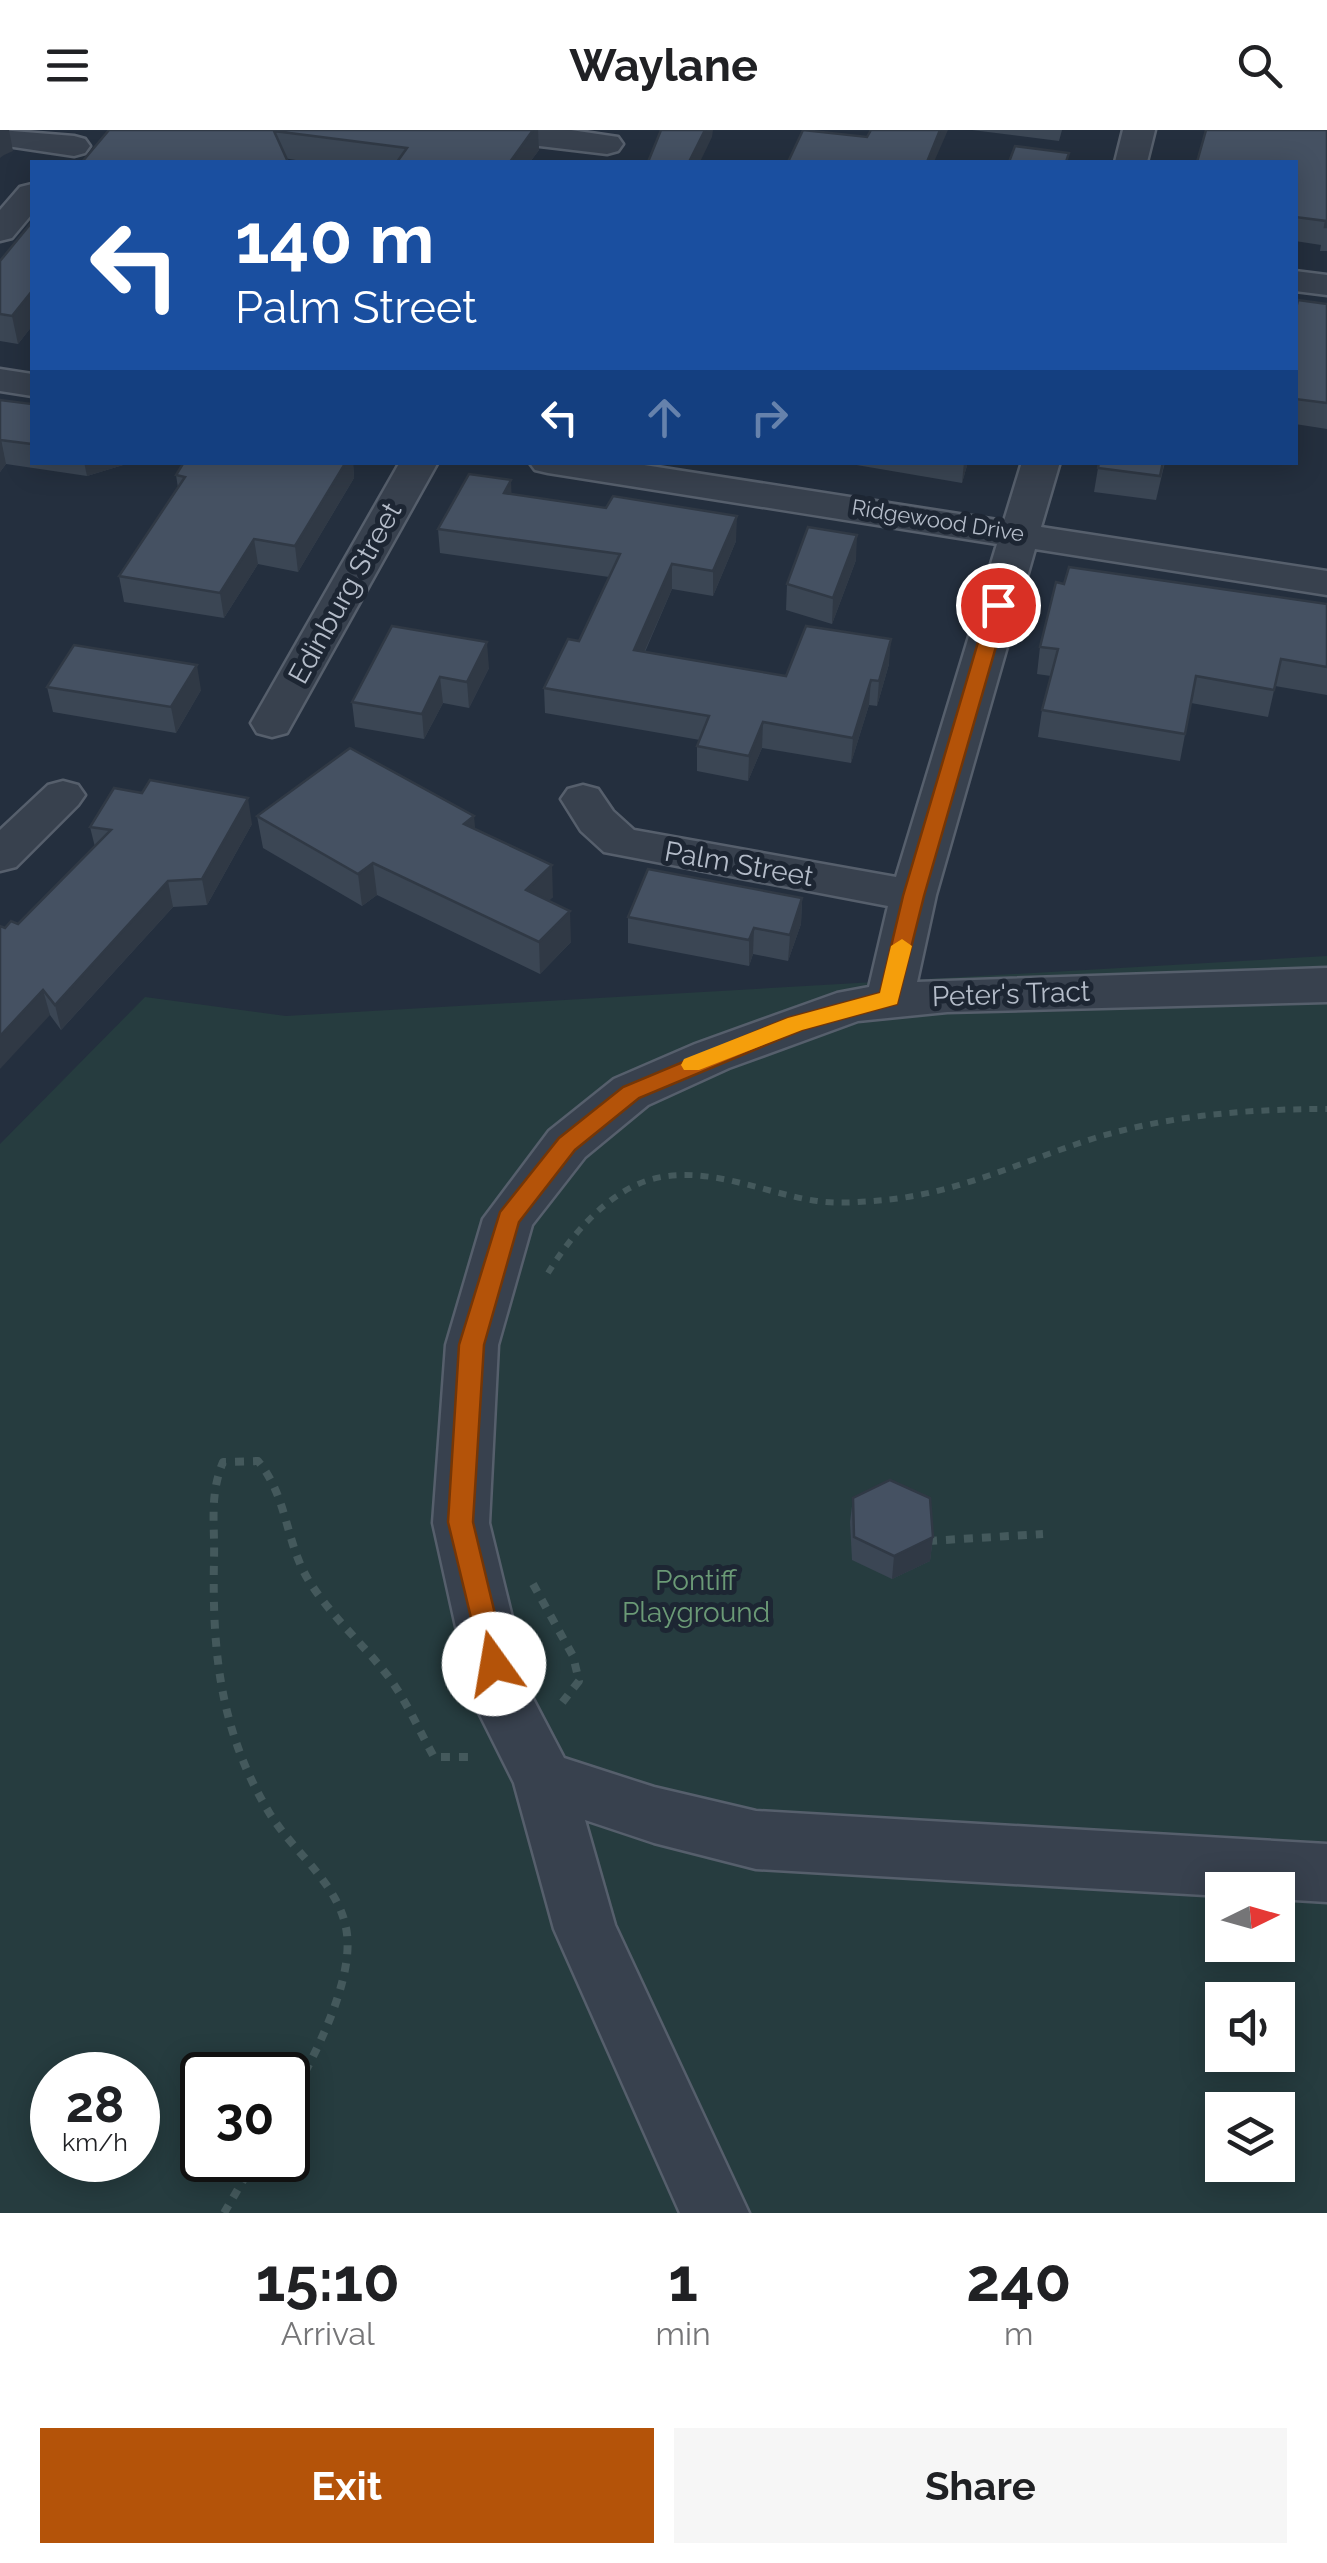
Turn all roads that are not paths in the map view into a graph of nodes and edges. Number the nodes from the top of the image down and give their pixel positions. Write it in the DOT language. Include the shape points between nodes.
graph roads {
  1 [pos="490,130"];
  2 [pos="1140,130"];
  3 [pos="0,136"];
  4 [pos="607,146"];
  5 [pos="66,154"];
  6 [pos="1131,160"];
  7 [pos="30,196"];
  8 [pos="0,231"];
  9 [pos="1298,281"];
  10 [pos="1327,285"];
  11 [pos="0,380"];
  12 [pos="30,385"];
  13 [pos="417,465"];
  14 [pos="568,465"];
  15 [pos="1040,465"];
  16 [pos="1020,532"];
  17 [pos="1327,582"];
  18 [pos="272,723"];
  19 [pos="64,795"];
  20 [pos="584,799"];
  21 [pos="0,856"];
  22 [pos="914,896"];
  23 [pos="1327,985"];
  24 [pos="890,998"];
  25 [pos="533,1759"];
  26 [pos="1327,1873"];
  27 [pos="714,2213"];
  1 -- 4 [label="street"];
  2 -- 6 [label="street"];
  3 -- 5 [label="street"];
  7 -- 8 [label="street"];
  9 -- 10 [label="street"];
  11 -- 12 [label="street"];
  13 -- 18 [label="street, Edinburg Street"];
  14 -- 16 [label="street, Ridgewood Drive"];
  15 -- 16 [label="street"];
  16 -- 17 [label="street, Ridgewood Drive"];
  16 -- 22 [label="street"];
  19 -- 21 [label="street"];
  20 -- 22 [label="street, Palm Street" via="620,842"];
  22 -- 24 [label="street"];
  23 -- 24 [label="street, Peter's Tract"];
  24 -- 25 [label="street, Peter's Tract" via="796,1024 631,1092 567,1144 508,1219 472,1345 460,1522 502,1699"];
  25 -- 26 [label="street" via="654,1815 756,1840"];
  25 -- 27 [label="street, Peter's Tract" via="584,1928"];
}
